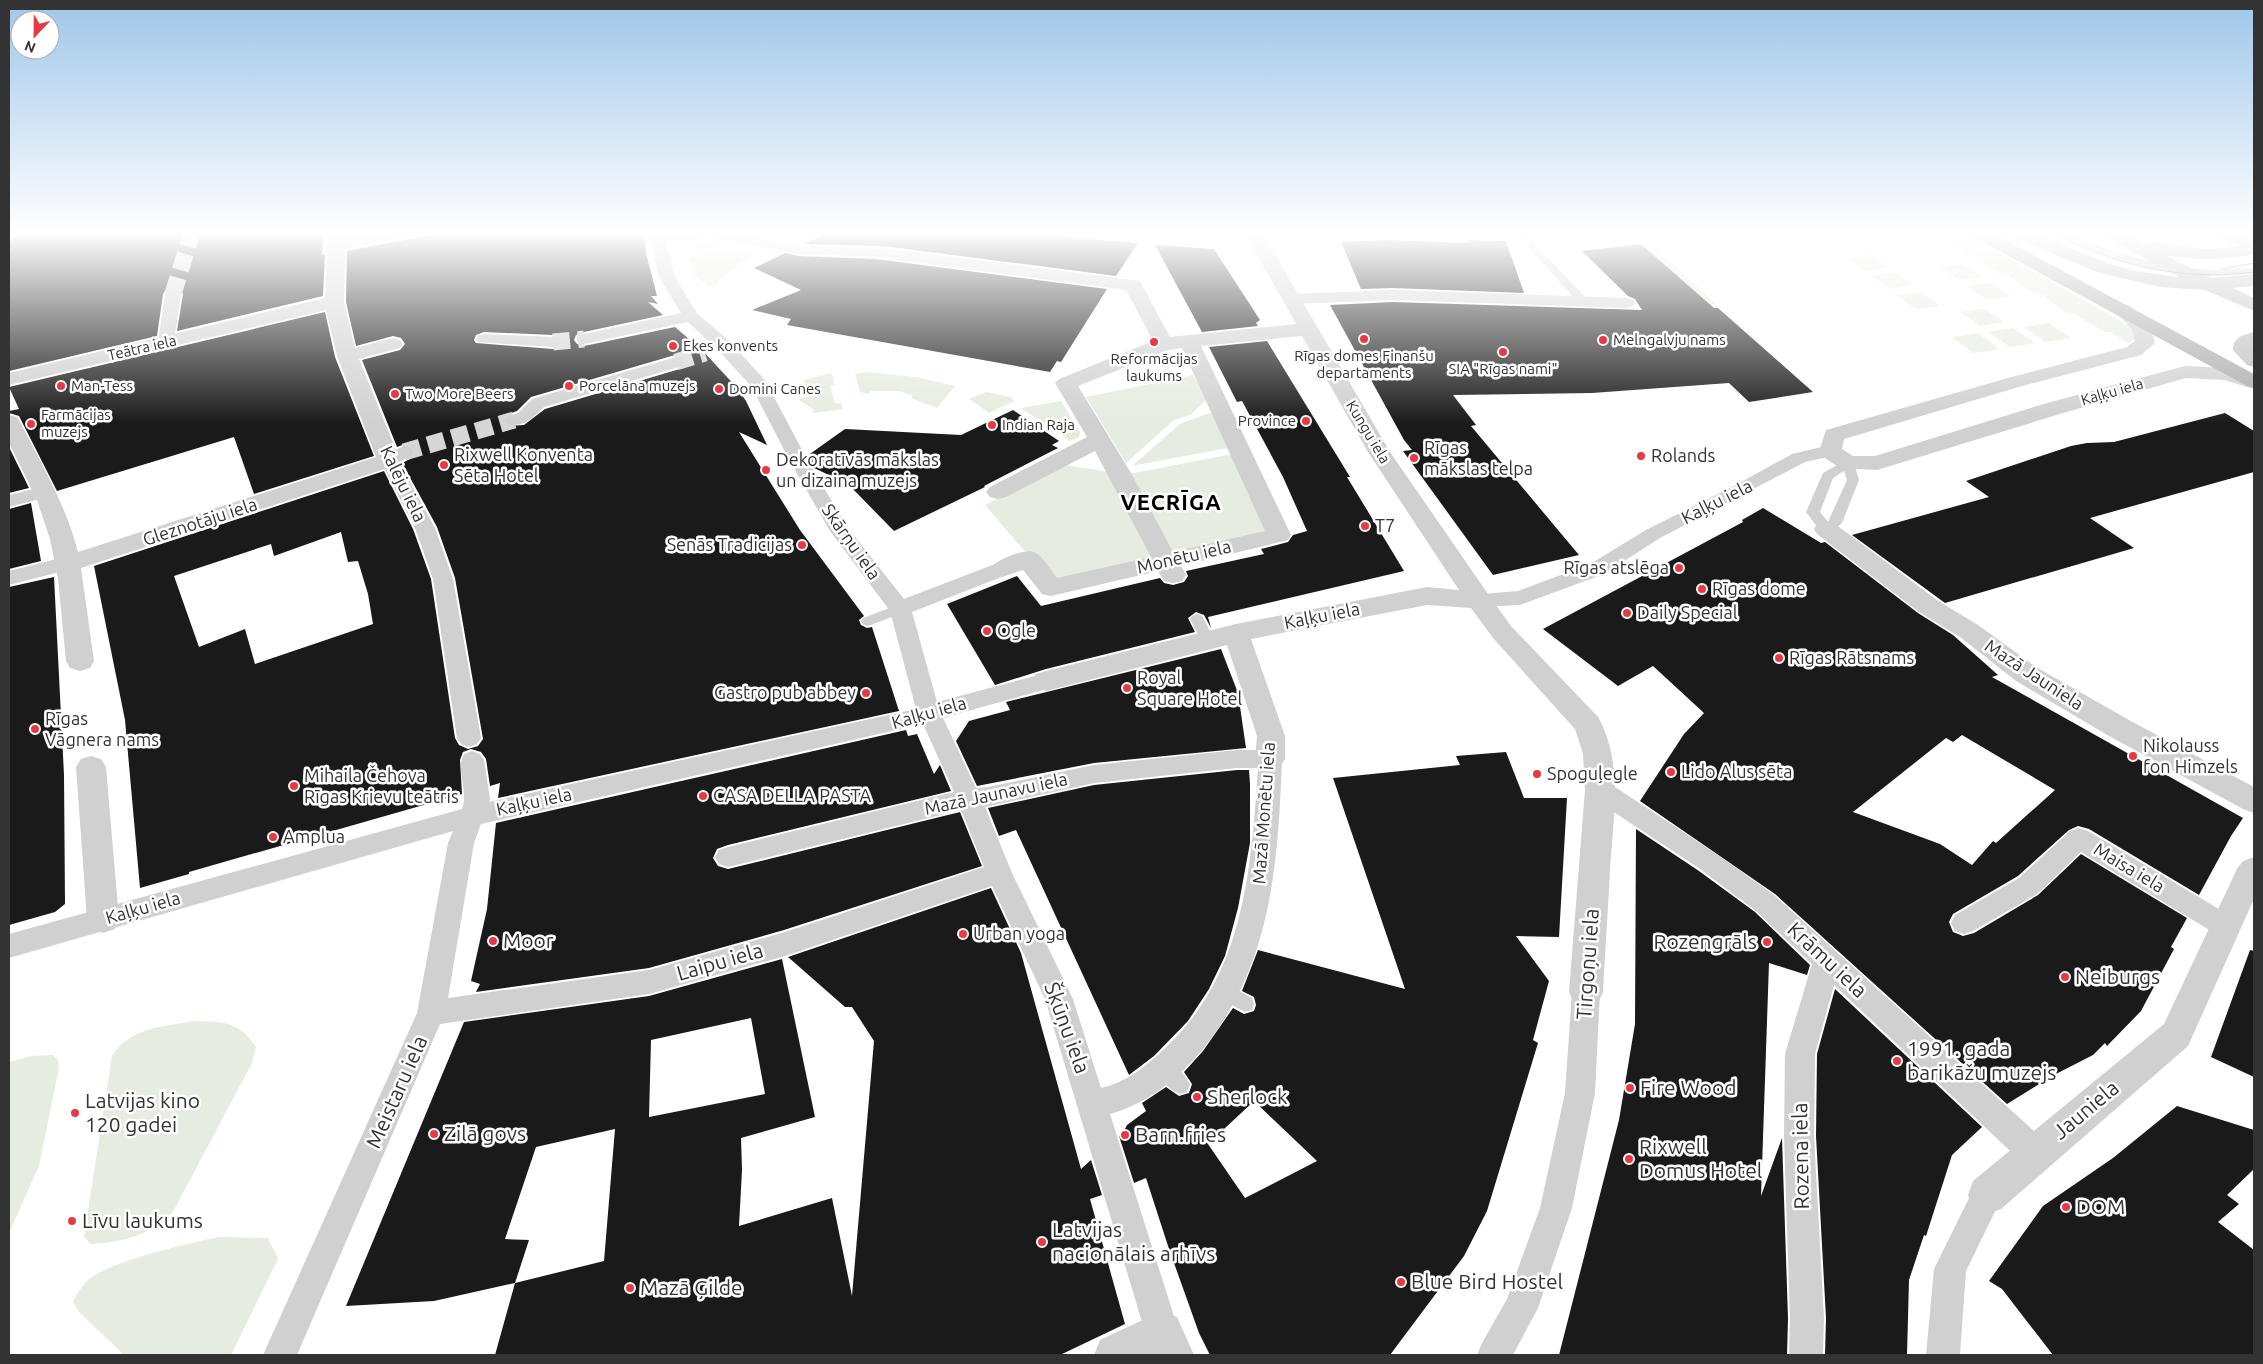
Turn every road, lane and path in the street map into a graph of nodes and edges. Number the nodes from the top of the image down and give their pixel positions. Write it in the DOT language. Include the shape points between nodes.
graph roads {
  1 [pos="173,296"];
  2 [pos="334,296"];
  3 [pos="678,296"];
  4 [pos="1139,296"];
  5 [pos="1289,296"];
  6 [pos="1376,296"];
  7 [pos="1411,296"];
  8 [pos="1578,296"];
  9 [pos="2096,296"];
  10 [pos="2118,296"];
  11 [pos="2150,296"];
  12 [pos="2234,296"];
  13 [pos="1291,299"];
  14 [pos="334,302"];
  15 [pos="1584,302"];
  16 [pos="1627,303"];
  17 [pos="2254,305"];
  18 [pos="2123,310"];
  19 [pos="692,316"];
  20 [pos="1308,329"];
  21 [pos="2254,338"];
  22 [pos="484,339"];
  23 [pos="584,339"];
  24 [pos="166,342"];
  25 [pos="553,342"];
  26 [pos="1189,342"];
  27 [pos="393,344"];
  28 [pos="1164,344"];
  29 [pos="724,346"];
  30 [pos="705,353"];
  31 [pos="347,356"];
  32 [pos="676,362"];
  33 [pos="2254,362"];
  34 [pos="9,379"];
  35 [pos="2254,383"];
  36 [pos="514,420"];
  37 [pos="9,422"];
  38 [pos="1099,440"];
  39 [pos="1830,451"];
  40 [pos="397,456"];
  41 [pos="1848,463"];
  42 [pos="45,492"];
  43 [pos="998,492"];
  44 [pos="9,502"];
  45 [pos="1826,529"];
  46 [pos="68,563"];
  47 [pos="1169,568"];
  48 [pos="1002,569"];
  49 [pos="9,578"];
  50 [pos="1479,600"];
  51 [pos="900,609"];
  52 [pos="868,621"];
  53 [pos="1236,633"];
  54 [pos="80,661"];
  55 [pos="1046,681"];
  56 [pos="929,713"];
  57 [pos="1270,759"];
  58 [pos="91,767"];
  59 [pos="1600,790"];
  60 [pos="969,798"];
  61 [pos="2254,801"];
  62 [pos="472,816"];
  63 [pos="728,857"];
  64 [pos="2254,870"];
  65 [pos="1000,873"];
  66 [pos="103,919"];
  67 [pos="1964,923"];
  68 [pos="2225,926"];
  69 [pos="9,946"];
  70 [pos="1827,960"];
  71 [pos="1586,992"];
  72 [pos="432,1013"];
  73 [pos="1093,1104"];
  74 [pos="2035,1153"];
  75 [pos="1987,1195"];
  76 [pos="1167,1344"];
  77 [pos="280,1355"];
  78 [pos="1115,1355"];
  79 [pos="1494,1355"];
  80 [pos="1806,1355"];
  81 [pos="1944,1355"];
  1 -- 24 [label="street"];
  2 -- 14 [label="street, Kalēju iela"];
  3 -- 19 [label="street, Skārņu iela"];
  4 -- 28 [label="street"];
  5 -- 13 [label="street, Kungu iela"];
  6 -- 13 [label="street"];
  7 -- 15 [label="street"];
  8 -- 15 [label="lane"];
  9 -- 18 [label="main road"];
  10 -- 33 [label="main road"];
  11 -- 12 [label="main road" via="2192,300"];
  12 -- 17 [label="main road"];
  13 -- 20 [label="street, Kungu iela"];
  14 -- 24 [label="street, Teātra iela"];
  14 -- 31 [label="street, Kalēju iela"];
  15 -- 16 [label="street"];
  18 -- 35 [label="main road"];
  18 -- 39 [label="street, Kaļķu iela" via="2142,327 2144,343 2134,351 2015,382 1834,436"];
  19 -- 23 [label="street"];
  19 -- 29 [label="street, Skārņu iela"];
  20 -- 26 [label="street"];
  20 -- 50 [label="street, Kungu iela" via="1379,452"];
  21 -- 33 [label="main road" via="2243,342 2243,350"];
  22 -- 25 [label="street"];
  24 -- 34 [label="street, Teātra iela"];
  26 -- 28 [label="street"];
  26 -- 47 [label="street, Monētu iela" via="1279,535"];
  27 -- 31 [label="street"];
  28 -- 38 [label="street" via="1066,383"];
  29 -- 30 [label="street"];
  29 -- 51 [label="street, Skārņu iela" via="759,384 840,531"];
  31 -- 40 [label="street, Kalēju iela"];
  32 -- 36 [label="street" via="538,404 524,417"];
  35 -- 41 [label="street, Kaļķu iela" via="2226,374 2185,372 1877,463"];
  37 -- 42 [label="street"];
  38 -- 43 [label="street"];
  38 -- 47 [label="street"];
  39 -- 41 [label="street"];
  39 -- 50 [label="street, Kaļķu iela" via="1799,458 1653,534 1596,569 1520,598"];
  40 -- 46 [label="street, Gleznotāju iela"];
  40 -- 62 [label="street, Kalēju iela" via="443,579 478,798"];
  41 -- 45 [label="lane" via="1853,480 1835,524"];
  41 -- 45 [label="lane" via="1827,476 1813,512"];
  42 -- 44 [label="street"];
  42 -- 46 [label="street"];
  45 -- 61 [label="street, Mazā Jauniela" via="2026,674"];
  46 -- 49 [label="street, Gleznotāju iela"];
  46 -- 54 [label="street"];
  47 -- 48 [label="street, Monētu iela" via="1050,588 1028,560"];
  48 -- 51 [label="street, Monētu iela"];
  50 -- 53 [label="street, Kaļķu iela" via="1427,596"];
  50 -- 59 [label="street, Tirgoņu iela" via="1502,632 1588,724 1598,754"];
  51 -- 52 [label="lane"];
  51 -- 56 [label="street, Skārņu iela"];
  53 -- 55 [label="street, Kaļķu iela" via="1203,629"];
  53 -- 57 [label="street, Mazā Monētu iela" via="1271,736"];
  55 -- 56 [label="street, Kaļķu iela"];
  56 -- 60 [label="street, Šķūņu iela"];
  56 -- 62 [label="street, Kaļķu iela" via="905,721"];
  57 -- 60 [label="street, Mazā Jaunavu iela" via="1237,759 1094,774 988,798"];
  57 -- 73 [label="street, Mazā Monētu iela" via="1266,843 1260,886 1236,998 1203,1031 1172,1077 1146,1083 1122,1097"];
  58 -- 66 [label="street"];
  59 -- 70 [label="street, Krāmu iela" via="1765,903"];
  59 -- 71 [label="street, Tirgoņu iela"];
  60 -- 63 [label="street, Mazā Jaunavu iela"];
  60 -- 65 [label="street, Šķūņu iela"];
  62 -- 66 [label="street, Kaļķu iela"];
  62 -- 72 [label="street, Meistaru iela" via="461,843"];
  64 -- 68 [label="street, Jauniela"];
  65 -- 72 [label="street, Laipu iela" via="785,944 649,982"];
  65 -- 73 [label="street, Šķūņu iela" via="1059,999"];
  66 -- 69 [label="street, Kaļķu iela"];
  67 -- 68 [label="street, Maisa iela" via="2028,886 2079,838"];
  68 -- 74 [label="street, Jauniela" via="2176,1035"];
  70 -- 74 [label="street, Krāmu iela"];
  70 -- 80 [label="street, Rozena iela" via="1800,1054 1799,1136"];
  71 -- 79 [label="street, Tirgoņu iela" via="1580,1093 1556,1208 1521,1308"];
  72 -- 77 [label="street, Meistaru iela"];
  73 -- 76 [label="street, Šķūņu iela"];
  74 -- 75 [label="street, Jauniela"];
  75 -- 81 [label="street, Jauniela" via="1950,1269"];
  76 -- 78 [label="street"];
}
